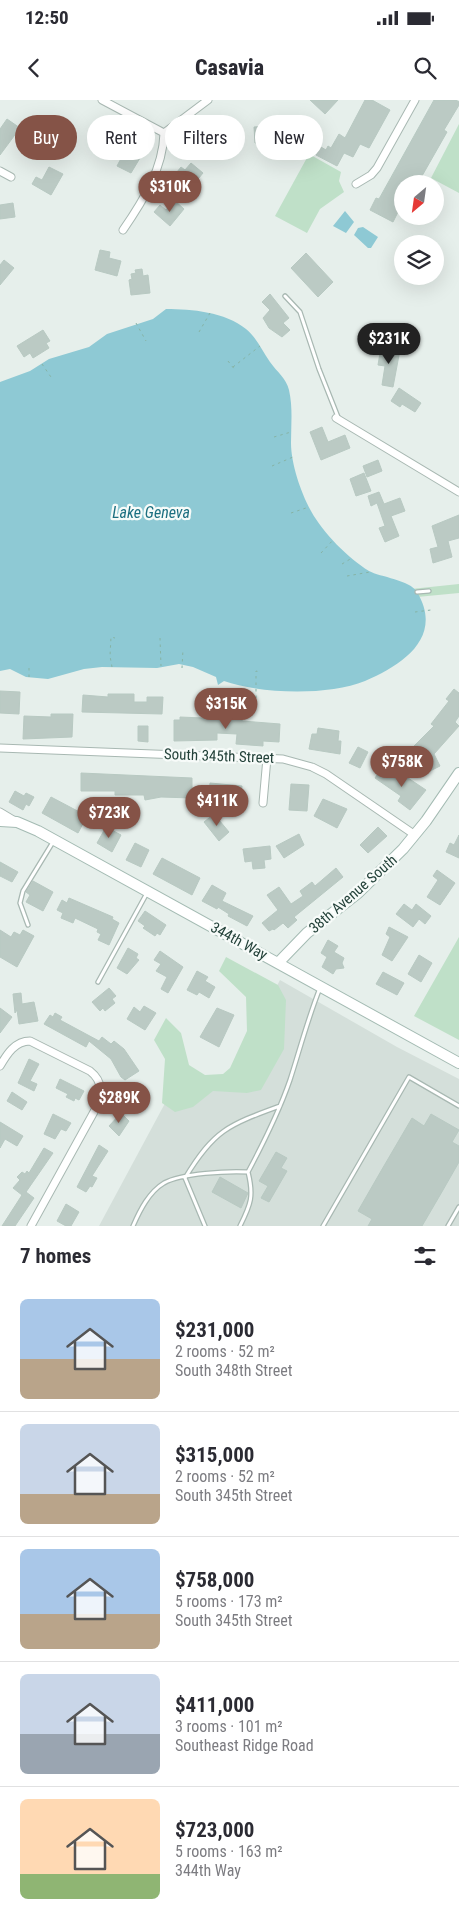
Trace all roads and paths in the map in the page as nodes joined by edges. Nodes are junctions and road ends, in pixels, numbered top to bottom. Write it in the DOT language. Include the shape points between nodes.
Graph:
graph roads {
  1 [pos="102,100"];
  2 [pos="208,100"];
  3 [pos="415,100"];
  4 [pos="164,133"];
  5 [pos="0,171"];
  6 [pos="12,177"];
  7 [pos="356,184"];
  8 [pos="123,230"];
  9 [pos="285,296"];
  10 [pos="210,313"];
  11 [pos="136,323"];
  12 [pos="199,332"];
  13 [pos="146,341"];
  14 [pos="260,346"];
  15 [pos="228,361"];
  16 [pos="42,364"];
  17 [pos="233,367"];
  18 [pos="235,370"];
  19 [pos="53,380"];
  20 [pos="338,419"];
  21 [pos="291,432"];
  22 [pos="274,437"];
  23 [pos="293,457"];
  24 [pos="272,466"];
  25 [pos="459,492"];
  26 [pos="309,507"];
  27 [pos="291,513"];
  28 [pos="334,539"];
  29 [pos="321,553"];
  30 [pos="352,558"];
  31 [pos="342,564"];
  32 [pos="370,572"];
  33 [pos="347,576"];
  34 [pos="429,591"];
  35 [pos="417,592"];
  36 [pos="431,610"];
  37 [pos="415,612"];
  38 [pos="115,638"];
  39 [pos="160,638"];
  40 [pos="183,649"];
  41 [pos="29,665"];
  42 [pos="161,666"];
  43 [pos="112,667"];
  44 [pos="182,668"];
  45 [pos="260,672"];
  46 [pos="29,677"];
  47 [pos="256,698"];
  48 [pos="0,748"];
  49 [pos="266,758"];
  50 [pos="459,773"];
  51 [pos="263,803"];
  52 [pos="0,812"];
  53 [pos="0,821"];
  54 [pos="17,822"];
  55 [pos="415,836"];
  56 [pos="54,840"];
  57 [pos="149,890"];
  58 [pos="28,924"];
  59 [pos="278,963"];
  60 [pos="98,982"];
  61 [pos="320,987"];
  62 [pos="459,1064"];
  63 [pos="0,1066"];
  64 [pos="280,1106"];
  65 [pos="459,1106"];
  66 [pos="248,1172"];
  67 [pos="185,1178"];
  68 [pos="459,1207"];
  69 [pos="31,1226"];
  70 [pos="133,1226"];
  71 [pos="205,1226"];
  72 [pos="240,1226"];
  73 [pos="323,1226"];
  74 [pos="448,1226"];
  1 -- 4 [label="street"];
  2 -- 4 [label="street"];
  3 -- 7 [label="street" via="377,168 371,176"];
  4 -- 8 [label="street" via="159,165"];
  5 -- 6 [label="street"];
  9 -- 20 [label="lane" via="300,312"];
  10 -- 12 [label="path"];
  11 -- 13 [label="path"];
  14 -- 17 [label="path"];
  15 -- 17 [label="path"];
  16 -- 19 [label="path"];
  17 -- 18 [label="path"];
  20 -- 25 [label="street"];
  21 -- 22 [label="path"];
  23 -- 24 [label="path"];
  26 -- 27 [label="path"];
  28 -- 29 [label="path"];
  30 -- 31 [label="path"];
  32 -- 33 [label="path"];
  34 -- 35 [label="lane"];
  36 -- 37 [label="path"];
  38 -- 43 [label="path" via="111,637"];
  39 -- 42 [label="path"];
  40 -- 44 [label="path"];
  41 -- 46 [label="path"];
  45 -- 47 [label="path" via="256,672"];
  48 -- 49 [label="street, South 345th Street"];
  49 -- 51 [label="street"];
  49 -- 55 [label="street, South 345th Street" via="298,763 326,774"];
  50 -- 55 [label="street, 38th Avenue South"];
  52 -- 54 [label="street"];
  53 -- 54 [label="street"];
  54 -- 56 [label="street, 344th Way"];
  55 -- 59 [label="street, 38th Avenue South"];
  56 -- 57 [label="street, 344th Way"];
  56 -- 58 [label="lane" via="23,891 20,903"];
  57 -- 59 [label="street, 344th Way"];
  57 -- 60 [label="lane"];
  59 -- 61 [label="street, 344th Way"];
  61 -- 62 [label="street, 344th Way"];
  61 -- 64 [label="lane"];
  63 -- 69 [label="street" via="18,1044 36,1042 90,1072 98,1080 101,1093"];
  64 -- 66 [label="lane"];
  64 -- 67 [label="lane" via="240,1120 219,1133 199,1154"];
  65 -- 73 [label="lane" via="409,1077"];
  66 -- 67 [label="lane"];
  66 -- 72 [label="lane" via="253,1190"];
  67 -- 70 [label="lane" via="165,1183 152,1194"];
  67 -- 71 [label="lane"];
  68 -- 74 [label="lane"];
}
